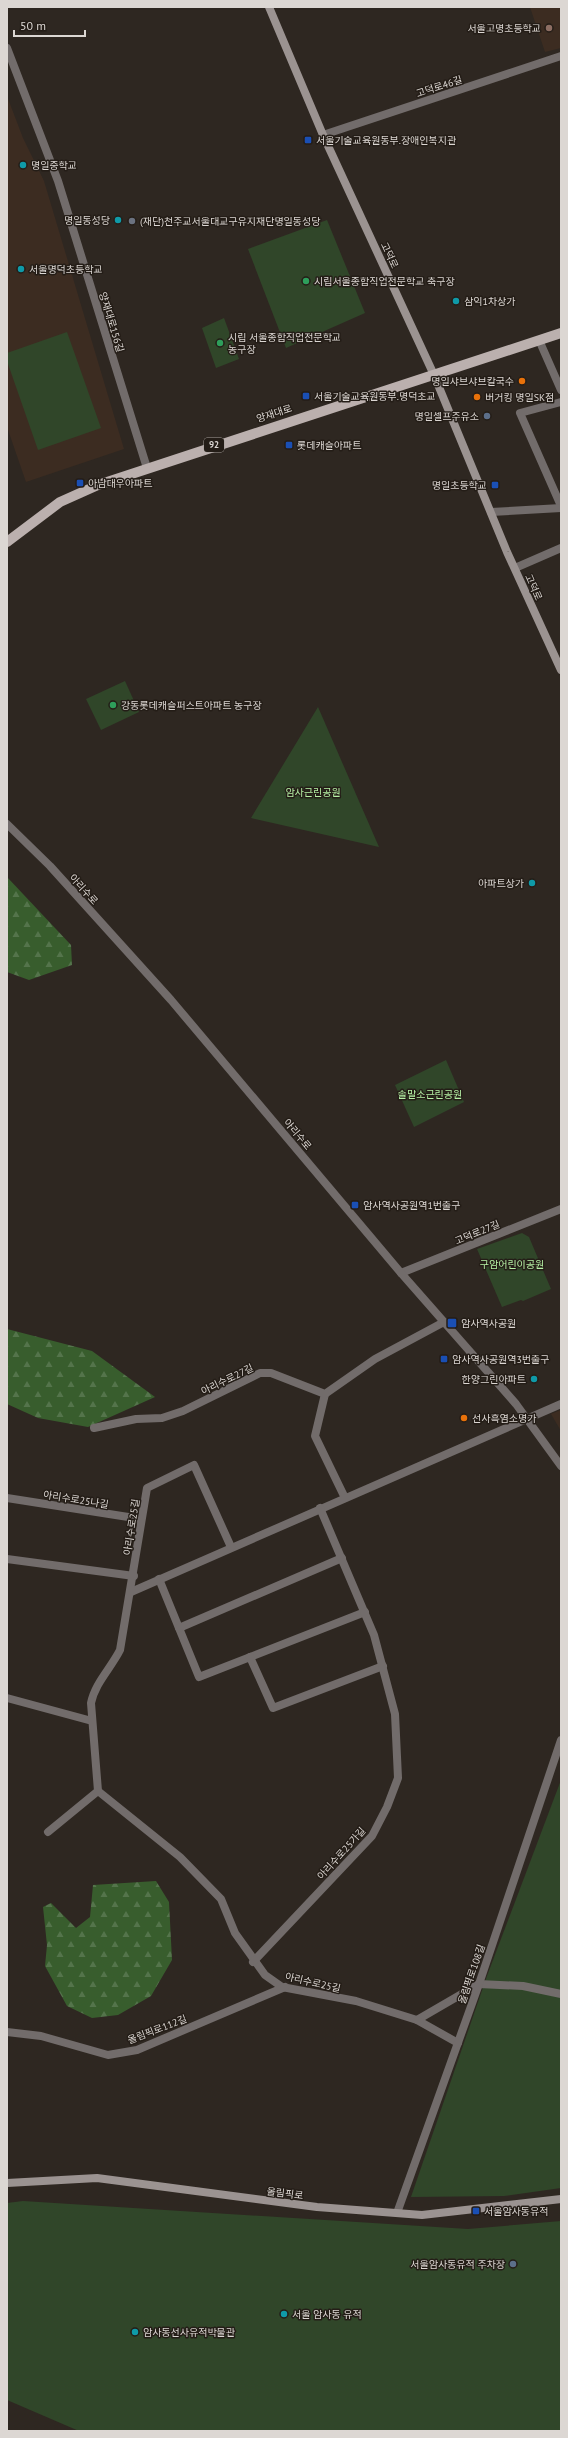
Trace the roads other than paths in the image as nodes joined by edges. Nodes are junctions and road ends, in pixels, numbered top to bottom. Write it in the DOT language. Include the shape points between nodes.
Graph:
graph roads {
  1 [pos="269,7"];
  2 [pos="7,48"];
  3 [pos="561,56"];
  4 [pos="323,135"];
  5 [pos="561,333"];
  6 [pos="539,340"];
  7 [pos="434,374"];
  8 [pos="561,390"];
  9 [pos="561,402"];
  10 [pos="146,468"];
  11 [pos="561,507"];
  12 [pos="491,512"];
  13 [pos="7,542"];
  14 [pos="561,548"];
  15 [pos="515,568"];
  16 [pos="561,670"];
  17 [pos="7,824"];
  18 [pos="561,1210"];
  19 [pos="401,1273"];
  20 [pos="444,1322"];
  21 [pos="325,1394"];
  22 [pos="561,1404"];
  23 [pos="527,1419"];
  24 [pos="94,1428"];
  25 [pos="561,1466"];
  26 [pos="7,1498"];
  27 [pos="345,1498"];
  28 [pos="320,1508"];
  29 [pos="141,1519"];
  30 [pos="231,1547"];
  31 [pos="342,1558"];
  32 [pos="7,1559"];
  33 [pos="134,1576"];
  34 [pos="159,1579"];
  35 [pos="131,1592"];
  36 [pos="365,1612"];
  37 [pos="179,1628"];
  38 [pos="250,1657"];
  39 [pos="383,1666"];
  40 [pos="7,1698"];
  41 [pos="92,1721"];
  42 [pos="561,1740"];
  43 [pos="98,1791"];
  44 [pos="48,1832"];
  45 [pos="253,1962"];
  46 [pos="479,1984"];
  47 [pos="285,1987"];
  48 [pos="561,1994"];
  49 [pos="417,2020"];
  50 [pos="7,2032"];
  51 [pos="458,2043"];
  52 [pos="7,2183"];
  53 [pos="561,2199"];
  54 [pos="397,2213"];
  1 -- 4 [label="main road, 고덕로"];
  2 -- 10 [label="street, 양재대로156길" via="58,181"];
  3 -- 4 [label="street, 고덕로46길"];
  4 -- 7 [label="main road, 고덕로"];
  5 -- 6 [label="main road, 양재대로 / 92"];
  6 -- 7 [label="main road, 양재대로 / 92"];
  6 -- 8 [label="street"];
  7 -- 10 [label="main road, 양재대로 / 92"];
  7 -- 12 [label="main road, 고덕로"];
  9 -- 11 [label="street" via="520,413"];
  10 -- 13 [label="main road, 양재대로 / 92" via="60,502"];
  11 -- 12 [label="street"];
  12 -- 15 [label="main road, 고덕로"];
  14 -- 15 [label="street"];
  15 -- 16 [label="main road, 고덕로"];
  17 -- 19 [label="street, 아리수로" via="50,866 171,1000"];
  18 -- 19 [label="street, 고덕로27길"];
  19 -- 20 [label="street, 아리수로"];
  20 -- 21 [label="street" via="375,1359"];
  20 -- 23 [label="street, 아리수로"];
  21 -- 24 [label="street, 아리수로27길" via="270,1373 260,1373 184,1411 162,1418 136,1419"];
  21 -- 27 [label="street" via="314,1436"];
  22 -- 23 [label="street"];
  23 -- 25 [label="street, 아리수로"];
  23 -- 27 [label="street"];
  26 -- 29 [label="street, 아리수로25나길"];
  27 -- 28 [label="street"];
  28 -- 30 [label="street"];
  28 -- 31 [label="street, 아리수로25가길"];
  29 -- 30 [label="street, 아리수로25길" via="147,1488 194,1464"];
  29 -- 33 [label="street, 아리수로25길"];
  30 -- 34 [label="street"];
  31 -- 36 [label="street, 아리수로25가길"];
  31 -- 37 [label="street"];
  32 -- 33 [label="street"];
  33 -- 35 [label="street, 아리수로25길"];
  34 -- 35 [label="street"];
  34 -- 37 [label="street"];
  35 -- 41 [label="street, 아리수로25길" via="120,1650 93,1691 90,1703"];
  36 -- 38 [label="street"];
  36 -- 39 [label="street, 아리수로25가길"];
  37 -- 38 [label="street" via="199,1677"];
  38 -- 39 [label="street" via="273,1708"];
  39 -- 45 [label="street, 아리수로25가길" via="395,1714 398,1747 398,1778 387,1807 372,1836"];
  40 -- 41 [label="street"];
  41 -- 43 [label="street, 아리수로25길"];
  42 -- 46 [label="street, 올림픽로108길"];
  43 -- 44 [label="street"];
  43 -- 45 [label="street, 아리수로25길" via="180,1857 222,1900 235,1933"];
  45 -- 47 [label="street, 아리수로25길" via="265,1975"];
  46 -- 48 [label="street" via="523,1986"];
  46 -- 49 [label="street"];
  46 -- 51 [label="street, 올림픽로108길"];
  47 -- 49 [label="street, 아리수로25길" via="356,2001"];
  47 -- 50 [label="street, 올림픽로112길" via="137,2050 108,2055 41,2036"];
  49 -- 51 [label="street, 아리수로25길"];
  51 -- 54 [label="street, 올림픽로108길"];
  52 -- 54 [label="main road, 올림픽로" via="98,2178 293,2204"];
  53 -- 54 [label="main road, 올림픽로" via="422,2215"];
}
